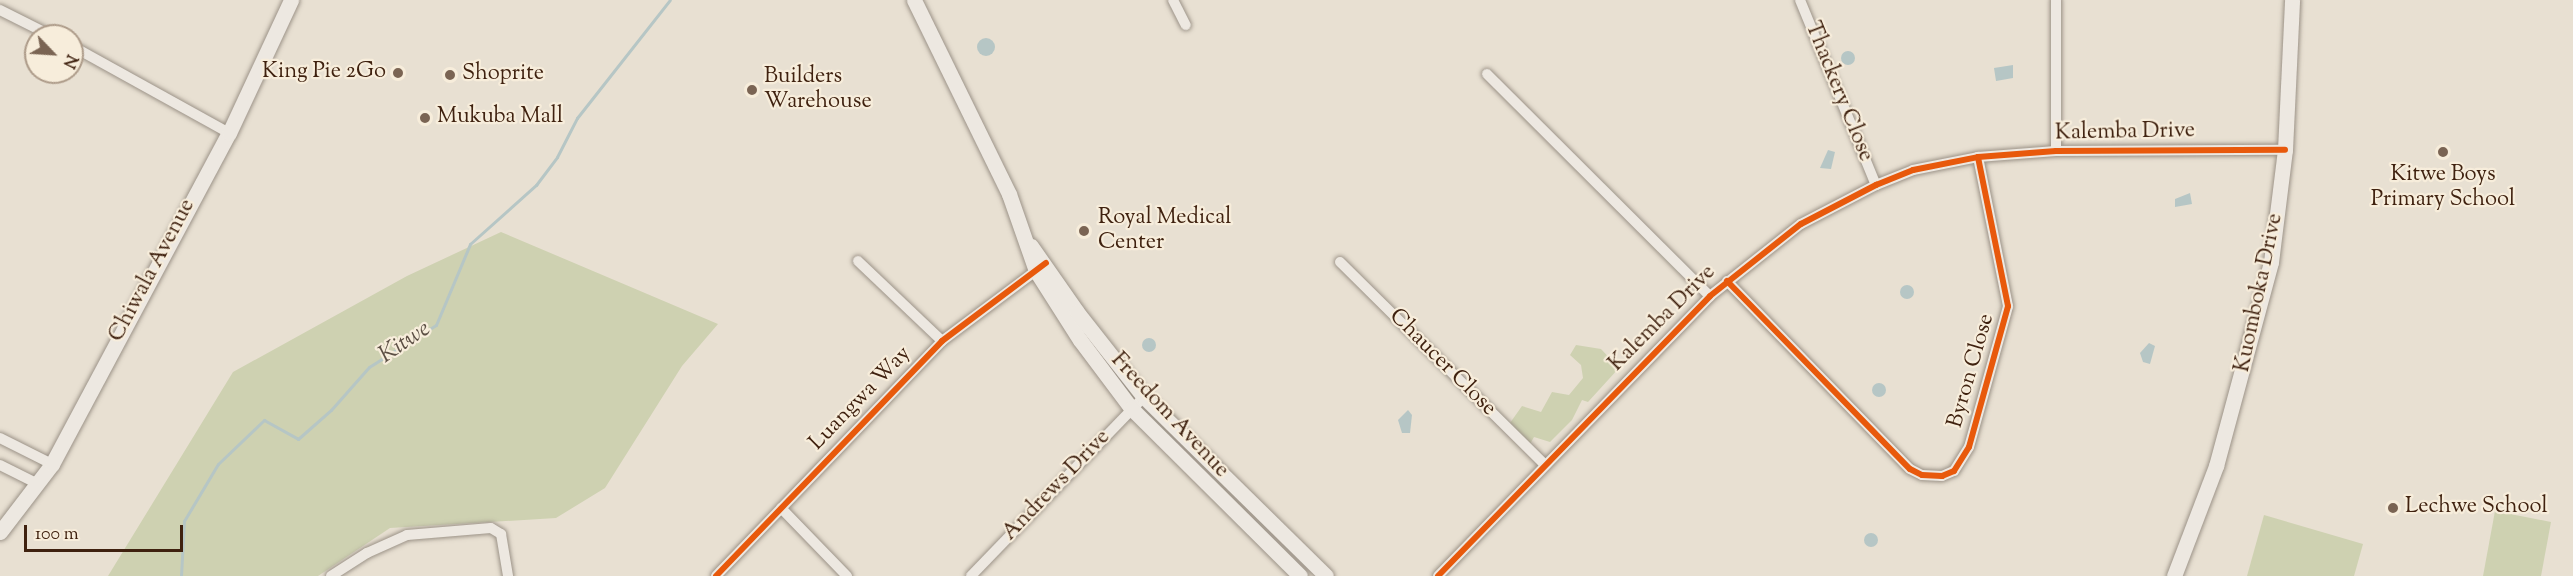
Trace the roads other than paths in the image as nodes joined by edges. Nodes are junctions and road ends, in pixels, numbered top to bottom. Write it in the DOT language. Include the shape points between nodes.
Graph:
graph roads {
  1 [pos="5,0"];
  2 [pos="291,0"];
  3 [pos="914,0"];
  4 [pos="1173,0"];
  5 [pos="1800,0"];
  6 [pos="2056,0"];
  7 [pos="2292,0"];
  8 [pos="0,9"];
  9 [pos="29,24"];
  10 [pos="1186,26"];
  11 [pos="84,53"];
  12 [pos="1487,74"];
  13 [pos="229,133"];
  14 [pos="2285,150"];
  15 [pos="2056,151"];
  16 [pos="1978,157"];
  17 [pos="1876,185"];
  18 [pos="858,261"];
  19 [pos="1340,262"];
  20 [pos="1041,267"];
  21 [pos="1727,281"];
  22 [pos="1710,296"];
  23 [pos="942,341"];
  24 [pos="1144,397"];
  25 [pos="1131,408"];
  26 [pos="0,438"];
  27 [pos="52,464"];
  28 [pos="1544,464"];
  29 [pos="0,465"];
  30 [pos="38,484"];
  31 [pos="781,508"];
  32 [pos="0,532"];
  33 [pos="331,576"];
  34 [pos="508,576"];
  35 [pos="716,576"];
  36 [pos="847,576"];
  37 [pos="971,576"];
  38 [pos="1299,576"];
  39 [pos="1326,576"];
  40 [pos="1438,576"];
  41 [pos="2174,576"];
  1 -- 8 [label="street"];
  2 -- 13 [label="main road, Chiwala Avenue"];
  3 -- 20 [label="main road, Freedom Avenue" via="962,93"];
  4 -- 10 [label="street"];
  5 -- 17 [label="street, Thackery Close"];
  6 -- 15 [label="street"];
  7 -- 14 [label="main road, Kuomboka Drive"];
  8 -- 9 [label="street"];
  11 -- 13 [label="street"];
  12 -- 22 [label="street"];
  13 -- 27 [label="main road, Chiwala Avenue"];
  14 -- 15 [label="street, Kalemba Drive"];
  14 -- 41 [label="main road, Kuomboka Drive" via="2271,262 2240,382 2216,466"];
  15 -- 16 [label="street, Kalemba Drive"];
  16 -- 17 [label="street, Kalemba Drive" via="1913,170"];
  16 -- 21 [label="street, Byron Close" via="2008,306 1969,447 1963,462 1942,476 1922,475 1910,469"];
  17 -- 21 [label="street, Kalemba Drive" via="1801,224"];
  18 -- 23 [label="street"];
  19 -- 28 [label="street, Chaucer Close"];
  20 -- 23 [label="street, Luangwa Way"];
  20 -- 24 [label="main road, Freedom Avenue"];
  20 -- 25 [label="main road, Freedom Avenue" via="1080,340"];
  21 -- 22 [label="street, Kalemba Drive"];
  22 -- 28 [label="street, Kalemba Drive"];
  23 -- 31 [label="street, Luangwa Way"];
  24 -- 25 [label="street, Andrews Drive"];
  24 -- 39 [label="main road, Freedom Avenue"];
  25 -- 37 [label="street, Andrews Drive"];
  25 -- 38 [label="main road, Freedom Avenue"];
  26 -- 27 [label="street"];
  27 -- 30 [label="main road, Chiwala Avenue"];
  28 -- 40 [label="street, Kalemba Drive"];
  29 -- 30 [label="street"];
  30 -- 32 [label="main road, Chiwala Avenue"];
  31 -- 35 [label="street, Luangwa Way"];
  31 -- 36 [label="street"];
  33 -- 34 [label="street" via="367,553 407,536 491,528 501,534"];
}
